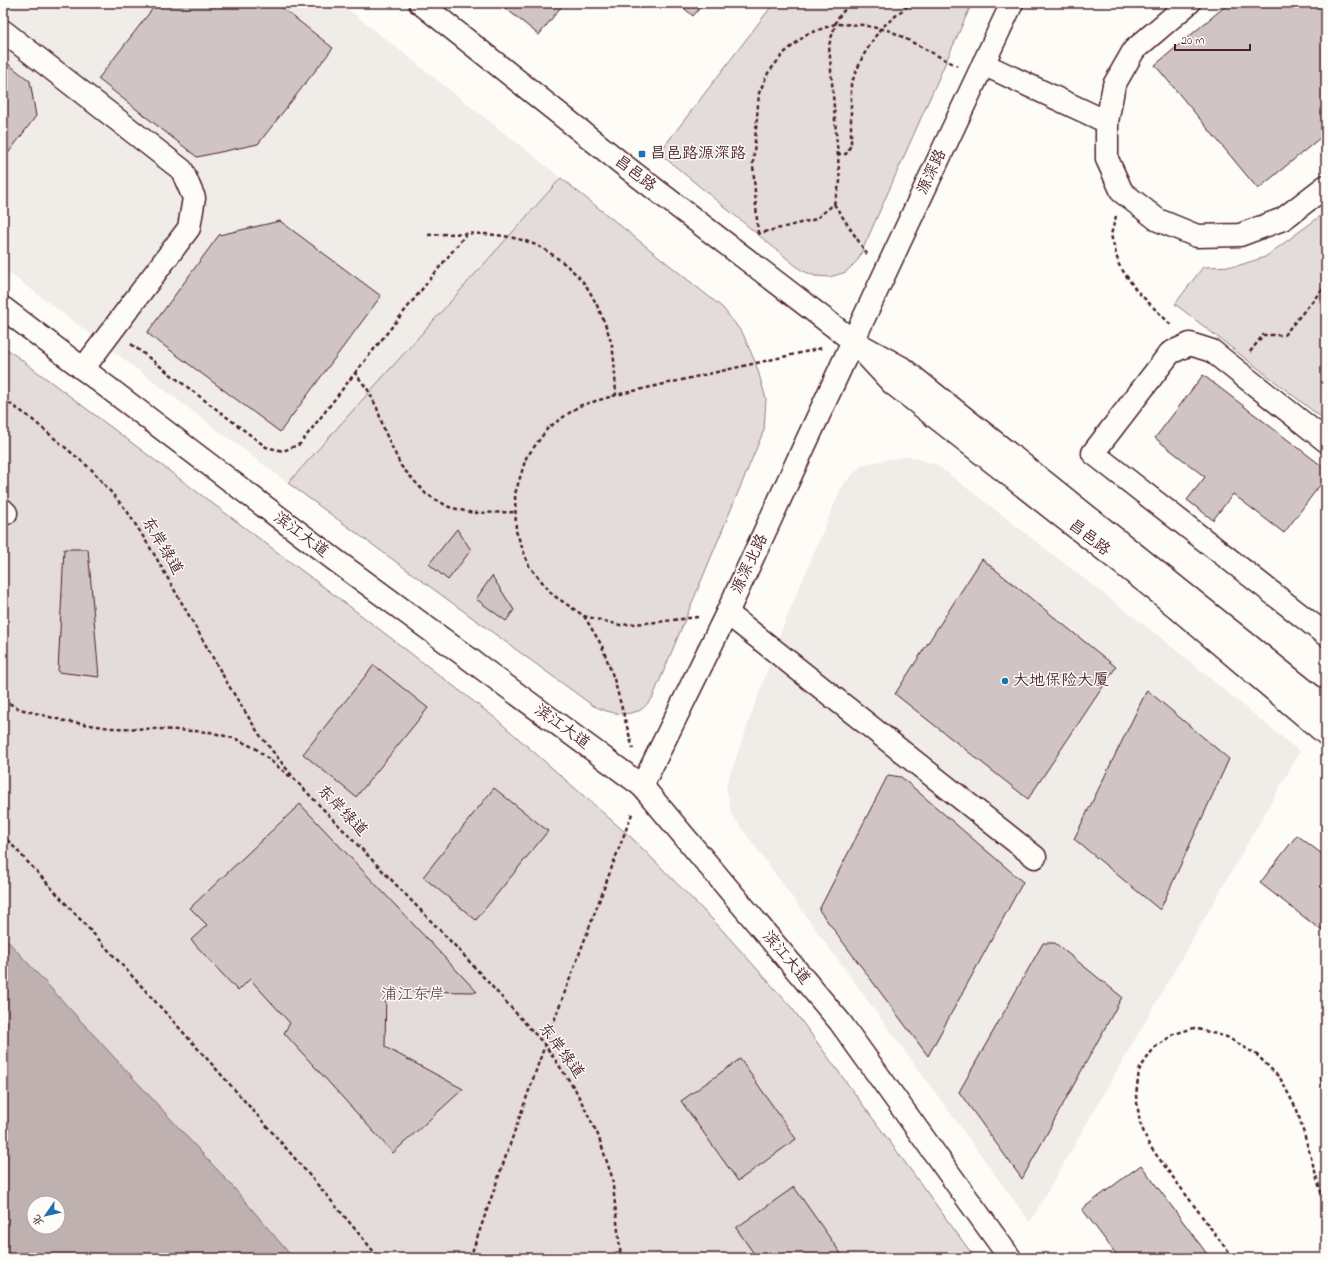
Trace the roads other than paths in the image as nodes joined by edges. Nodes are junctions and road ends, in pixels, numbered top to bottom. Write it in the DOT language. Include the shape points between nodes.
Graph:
graph roads {
  1 [pos="420,3"];
  2 [pos="1012,3"];
  3 [pos="1188,3"];
  4 [pos="3,31"];
  5 [pos="980,70"];
  6 [pos="1107,122"];
  7 [pos="1326,186"];
  8 [pos="3,308"];
  9 [pos="853,341"];
  10 [pos="83,369"];
  11 [pos="1326,441"];
  12 [pos="727,613"];
  13 [pos="1326,635"];
  14 [pos="1326,707"];
  15 [pos="1326,734"];
  16 [pos="642,786"];
  17 [pos="1035,858"];
  18 [pos="1010,1258"];
  1 -- 9 [label="main road, 昌邑路" via="630,170"];
  2 -- 5 [label="main road, 源深路"];
  3 -- 6 [label="main road" via="1134,50 1114,85"];
  4 -- 10 [label="main road" via="182,170 194,198 189,228"];
  5 -- 6 [label="main road"];
  5 -- 9 [label="main road, 源深路"];
  6 -- 7 [label="main road" via="1107,159 1122,192 1158,220 1197,236 1240,235 1283,219"];
  8 -- 10 [label="main road, 滨江大道"];
  9 -- 12 [label="main road, 源深北路"];
  9 -- 14 [label="main road, 昌邑路" via="902,368"];
  9 -- 15 [label="main road, 昌邑路" via="892,383 1162,596"];
  10 -- 16 [label="main road, 滨江大道" via="335,560"];
  11 -- 13 [label="main road" via="1212,351 1190,344 1170,353 1093,453"];
  12 -- 16 [label="main road, 源深北路"];
  12 -- 17 [label="main road"];
  16 -- 18 [label="main road, 滨江大道" via="840,1022"];
}
